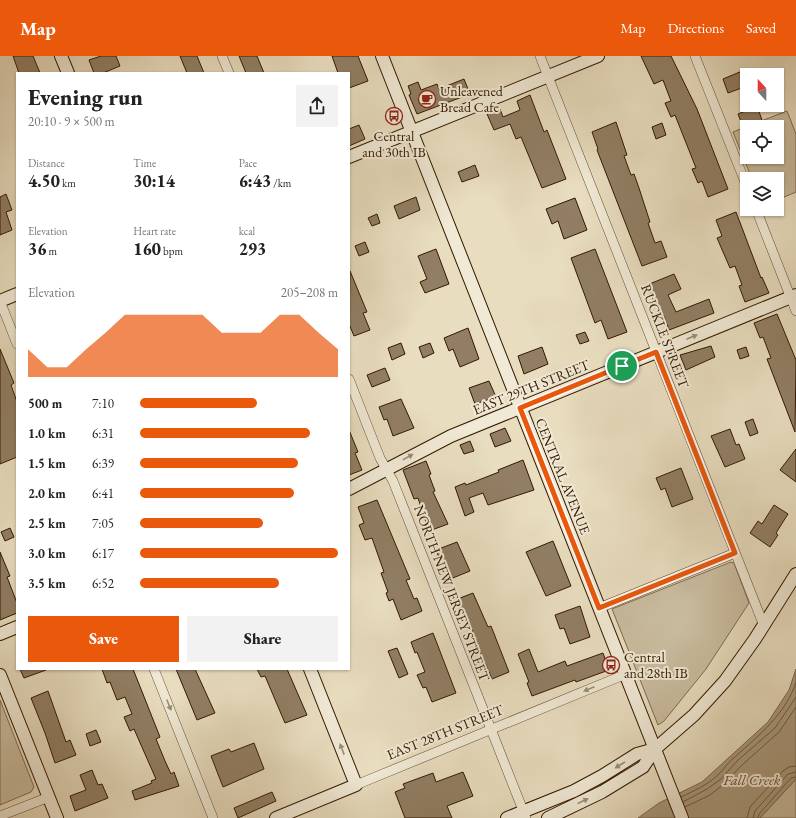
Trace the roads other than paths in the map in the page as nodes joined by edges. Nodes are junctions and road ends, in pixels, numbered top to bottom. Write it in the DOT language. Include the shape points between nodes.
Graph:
graph roads {
  1 [pos="61,56"];
  2 [pos="222,56"];
  3 [pos="382,56"];
  4 [pos="540,56"];
  5 [pos="598,56"];
  6 [pos="695,56"];
  7 [pos="68,72"];
  8 [pos="228,72"];
  9 [pos="548,76"];
  10 [pos="412,131"];
  11 [pos="350,157"];
  12 [pos="741,172"];
  13 [pos="759,216"];
  14 [pos="16,294"];
  15 [pos="793,296"];
  16 [pos="0,301"];
  17 [pos="796,311"];
  18 [pos="16,341"];
  19 [pos="656,352"];
  20 [pos="350,382"];
  21 [pos="520,408"];
  22 [pos="386,470"];
  23 [pos="350,488"];
  24 [pos="735,553"];
  25 [pos="796,574"];
  26 [pos="599,608"];
  27 [pos="764,626"];
  28 [pos="16,627"];
  29 [pos="0,634"];
  30 [pos="154,670"];
  31 [pos="310,670"];
  32 [pos="626,674"];
  33 [pos="0,675"];
  34 [pos="490,730"];
  35 [pos="655,749"];
  36 [pos="356,785"];
  37 [pos="49,797"];
  38 [pos="524,815"];
  39 [pos="0,816"];
  40 [pos="57,818"];
  41 [pos="213,818"];
  42 [pos="276,818"];
  43 [pos="506,818"];
  44 [pos="548,818"];
  45 [pos="682,818"];
  1 -- 7 [label="main road"];
  2 -- 8 [label="street"];
  3 -- 10 [label="main road, CENTRAL AVENUE"];
  4 -- 9 [label="street, RUCKLE STREET"];
  5 -- 9 [label="main road"];
  6 -- 12 [label="street"];
  9 -- 10 [label="main road"];
  9 -- 19 [label="street, RUCKLE STREET"];
  10 -- 11 [label="main road"];
  10 -- 21 [label="main road, CENTRAL AVENUE"];
  13 -- 15 [label="street"];
  14 -- 16 [label="main road"];
  15 -- 17 [label="street"];
  19 -- 15 [label="main road, EAST 29TH STREET, one-way"];
  16 -- 18 [label="street"];
  19 -- 21 [label="main road, EAST 29TH STREET"];
  19 -- 24 [label="street, RUCKLE STREET"];
  20 -- 22 [label="street, NORTH NEW JERSEY STREET"];
  22 -- 21 [label="main road, EAST 29TH STREET, one-way" via="436,443"];
  21 -- 26 [label="main road, CENTRAL AVENUE"];
  22 -- 23 [label="main road, EAST 29TH STREET"];
  22 -- 34 [label="street, NORTH NEW JERSEY STREET" via="393,481"];
  24 -- 26 [label="street"];
  24 -- 27 [label="street, RUCKLE STREET"];
  25 -- 27 [label="main road"];
  26 -- 32 [label="main road, CENTRAL AVENUE"];
  27 -- 35 [label="main road" via="719,688 694,715"];
  28 -- 29 [label="main road"];
  30 -- 41 [label="street, one-way"];
  36 -- 31 [label="main road, one-way"];
  32 -- 34 [label="street, EAST 28TH STREET, one-way"];
  32 -- 35 [label="main road, CENTRAL AVENUE"];
  33 -- 37 [label="main road"];
  34 -- 36 [label="street, EAST 28TH STREET"];
  34 -- 38 [label="street, NORTH NEW JERSEY STREET"];
  35 -- 38 [label="main road, one-way" via="637,754 589,784"];
  44 -- 35 [label="main road, one-way" via="602,792 642,768"];
  35 -- 45 [label="main road, CENTRAL AVENUE"];
  36 -- 42 [label="main road, EAST 28TH STREET"];
  37 -- 39 [label="street"];
  37 -- 40 [label="main road"];
  38 -- 43 [label="main road"];
}
